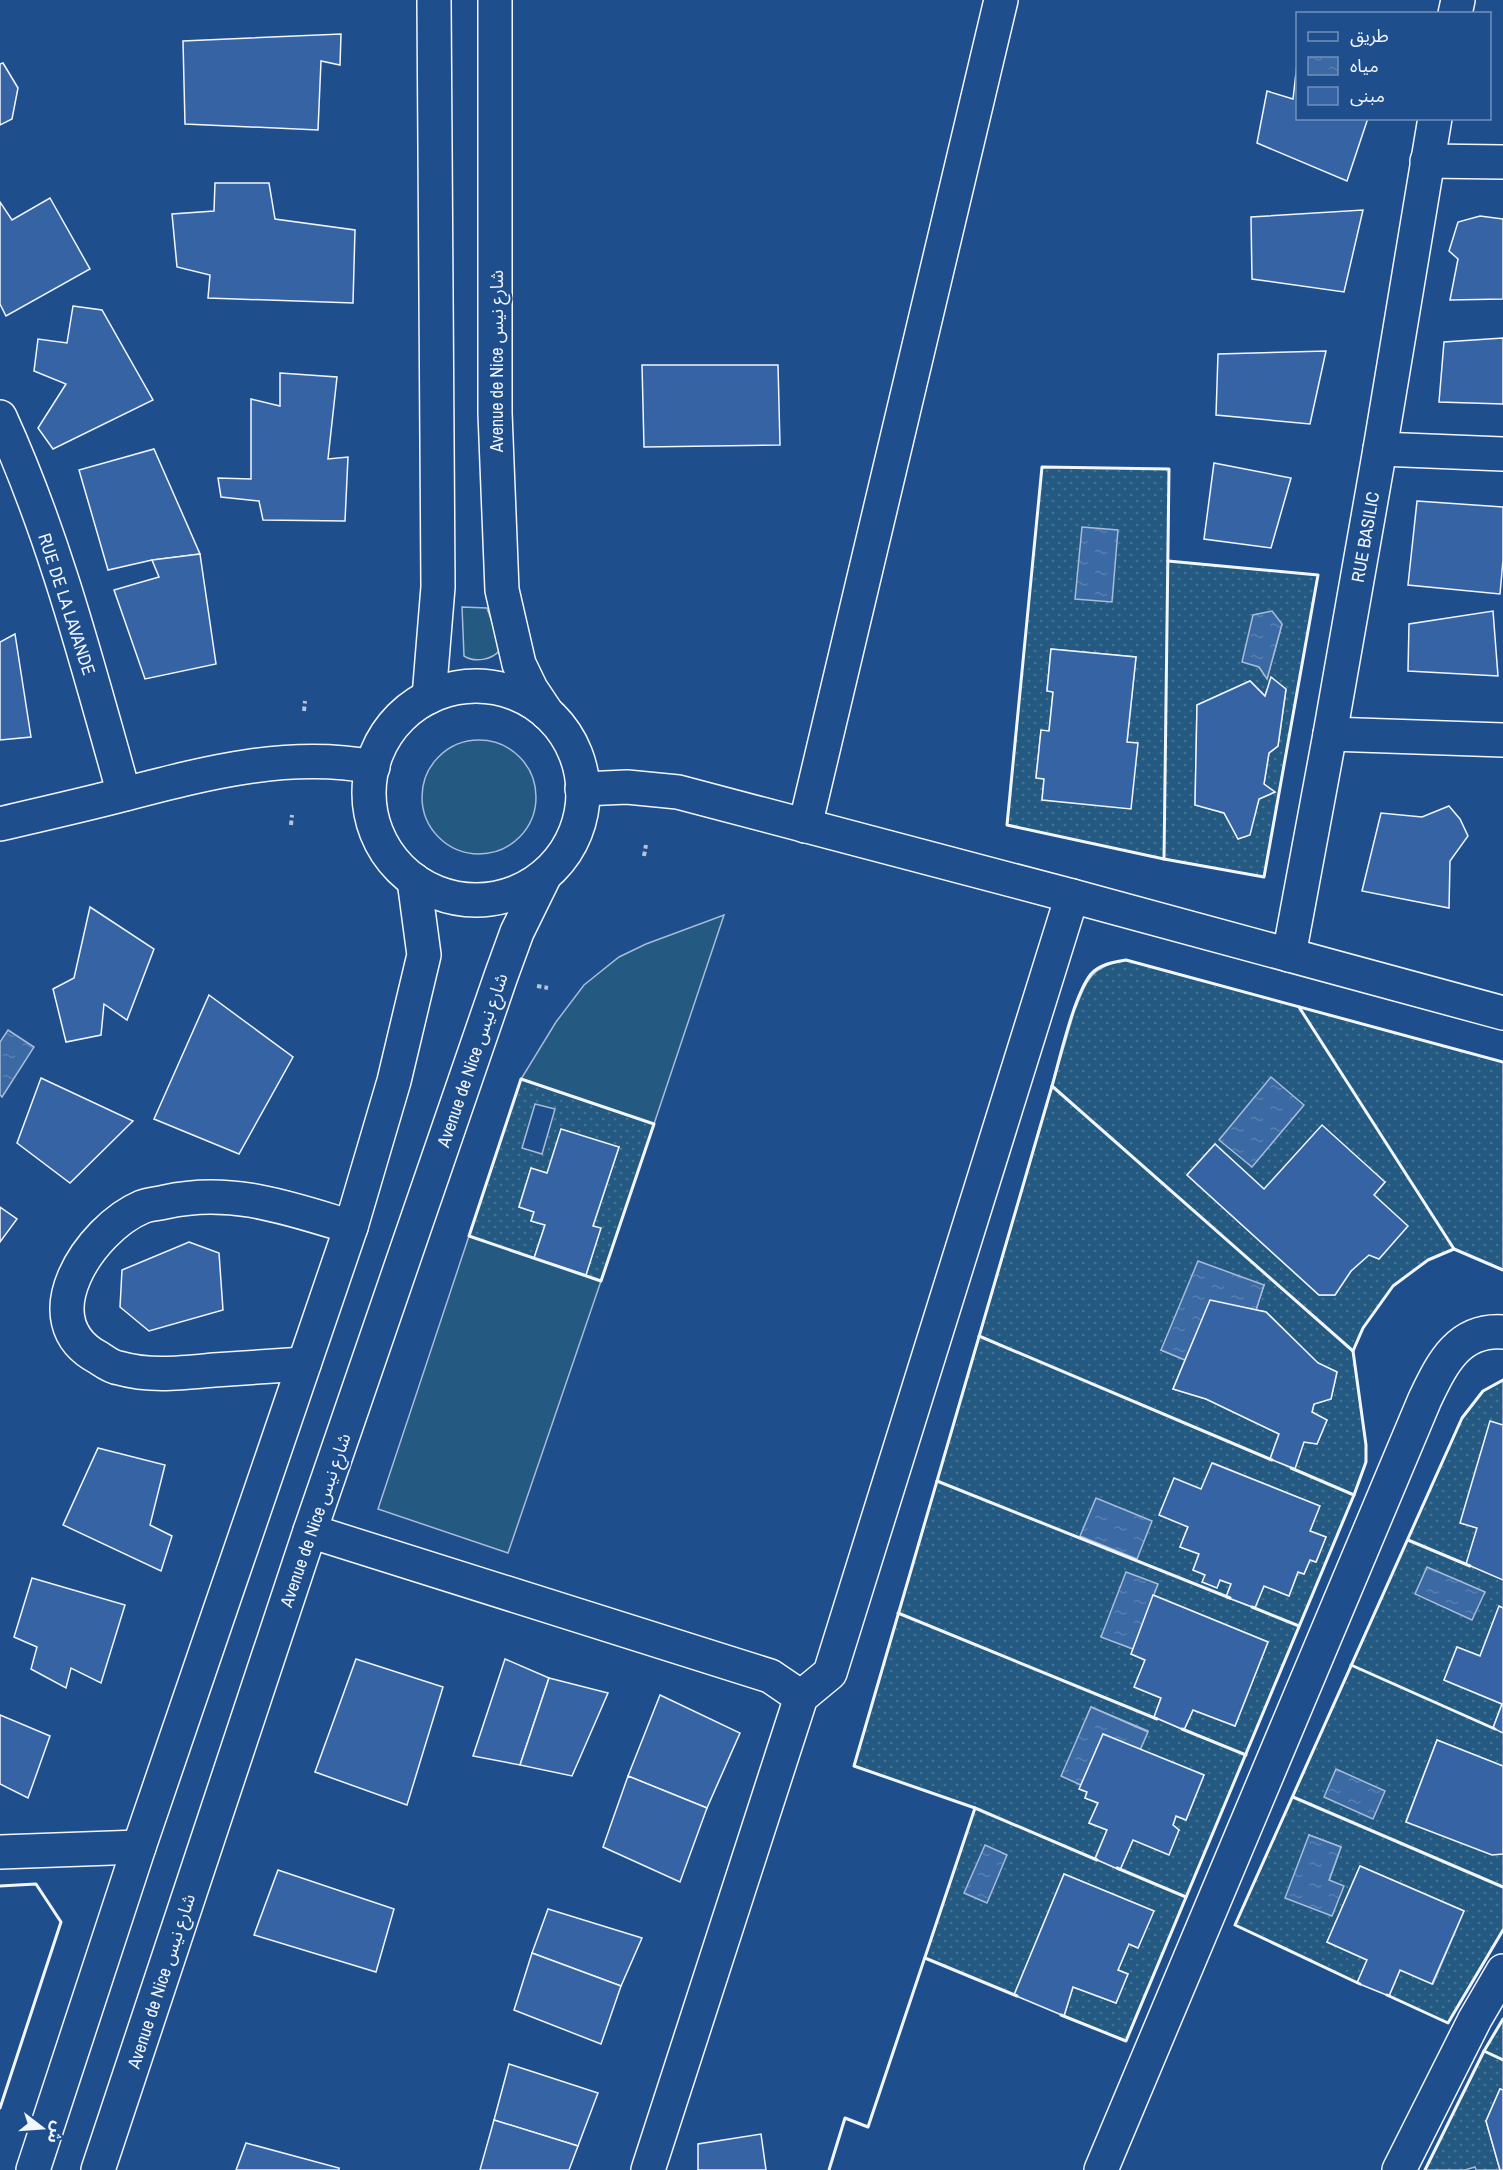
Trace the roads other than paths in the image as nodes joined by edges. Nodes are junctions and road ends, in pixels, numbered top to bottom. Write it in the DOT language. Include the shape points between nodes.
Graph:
graph roads {
  1 [pos="434,0"];
  2 [pos="495,0"];
  3 [pos="1001,0"];
  4 [pos="1434,120"];
  5 [pos="1427,160"];
  6 [pos="1503,162"];
  7 [pos="0,417"];
  8 [pos="1380,449"];
  9 [pos="1503,454"];
  10 [pos="429,697"];
  11 [pos="547,713"];
  12 [pos="1330,734"];
  13 [pos="1503,740"];
  14 [pos="373,767"];
  15 [pos="582,789"];
  16 [pos="124,794"];
  17 [pos="0,824"];
  18 [pos="805,826"];
  19 [pos="545,875"];
  20 [pos="414,880"];
  21 [pos="1072,896"];
  22 [pos="1289,955"];
  23 [pos="1503,1013"];
  24 [pos="351,1227"];
  25 [pos="1503,1332"];
  26 [pos="304,1364"];
  27 [pos="310,1531"];
  28 [pos="801,1697"];
  29 [pos="139,1847"];
  30 [pos="0,1852"];
  31 [pos="1503,1971"];
  32 [pos="33,2170"];
  33 [pos="98,2170"];
  34 [pos="648,2170"];
  35 [pos="1101,2170"];
  36 [pos="1399,2170"];
  1 -- 10 [label="street" via="438,587"];
  2 -- 11 [label="street, Avenue de Nice شارع نيس" via="495,413 502,590 519,664"];
  3 -- 18 [label="street"];
  4 -- 5 [label="street, RUE BASILIC"];
  5 -- 6 [label="street"];
  5 -- 8 [label="street, RUE BASILIC"];
  7 -- 16 [label="street, RUE DE LA LAVANDE" via="21,462 80,639"];
  8 -- 9 [label="street"];
  8 -- 12 [label="street, RUE BASILIC"];
  10 -- 11 [label="street" via="459,688 490,687 530,700"];
  10 -- 14 [label="street" via="399,718 377,753"];
  11 -- 15 [label="street" via="573,747"];
  12 -- 13 [label="street"];
  12 -- 22 [label="street, RUE BASILIC"];
  14 -- 16 [label="street" via="346,762 286,762 180,779"];
  14 -- 20 [label="street" via="369,793 376,833 398,867"];
  15 -- 18 [label="street" via="672,791"];
  15 -- 19 [label="street" via="577,828"];
  16 -- 17 [label="street"];
  18 -- 21 [label="street"];
  19 -- 20 [label="street" via="510,895 470,900 431,891"];
  19 -- 27 [label="street, Avenue de Nice شارع نيس" via="501,976"];
  20 -- 24 [label="street" via="424,955 394,1081"];
  21 -- 22 [label="street"];
  21 -- 28 [label="street" via="830,1672"];
  22 -- 23 [label="street"];
  24 -- 26 [label="street"];
  24 -- 26 [label="street" via="268,1202 222,1196 182,1198 143,1207 111,1226 93,1245 76,1272 66,1303 70,1329 85,1351 117,1368 156,1375"];
  25 -- 35 [label="street" via="1483,1332 1449,1354 1425,1399"];
  26 -- 29 [label="street"];
  27 -- 28 [label="street" via="770,1676"];
  27 -- 33 [label="street, Avenue de Nice شارع نيس"];
  28 -- 34 [label="street"];
  29 -- 30 [label="street"];
  29 -- 32 [label="street"];
  31 -- 36 [label="street"];
}
